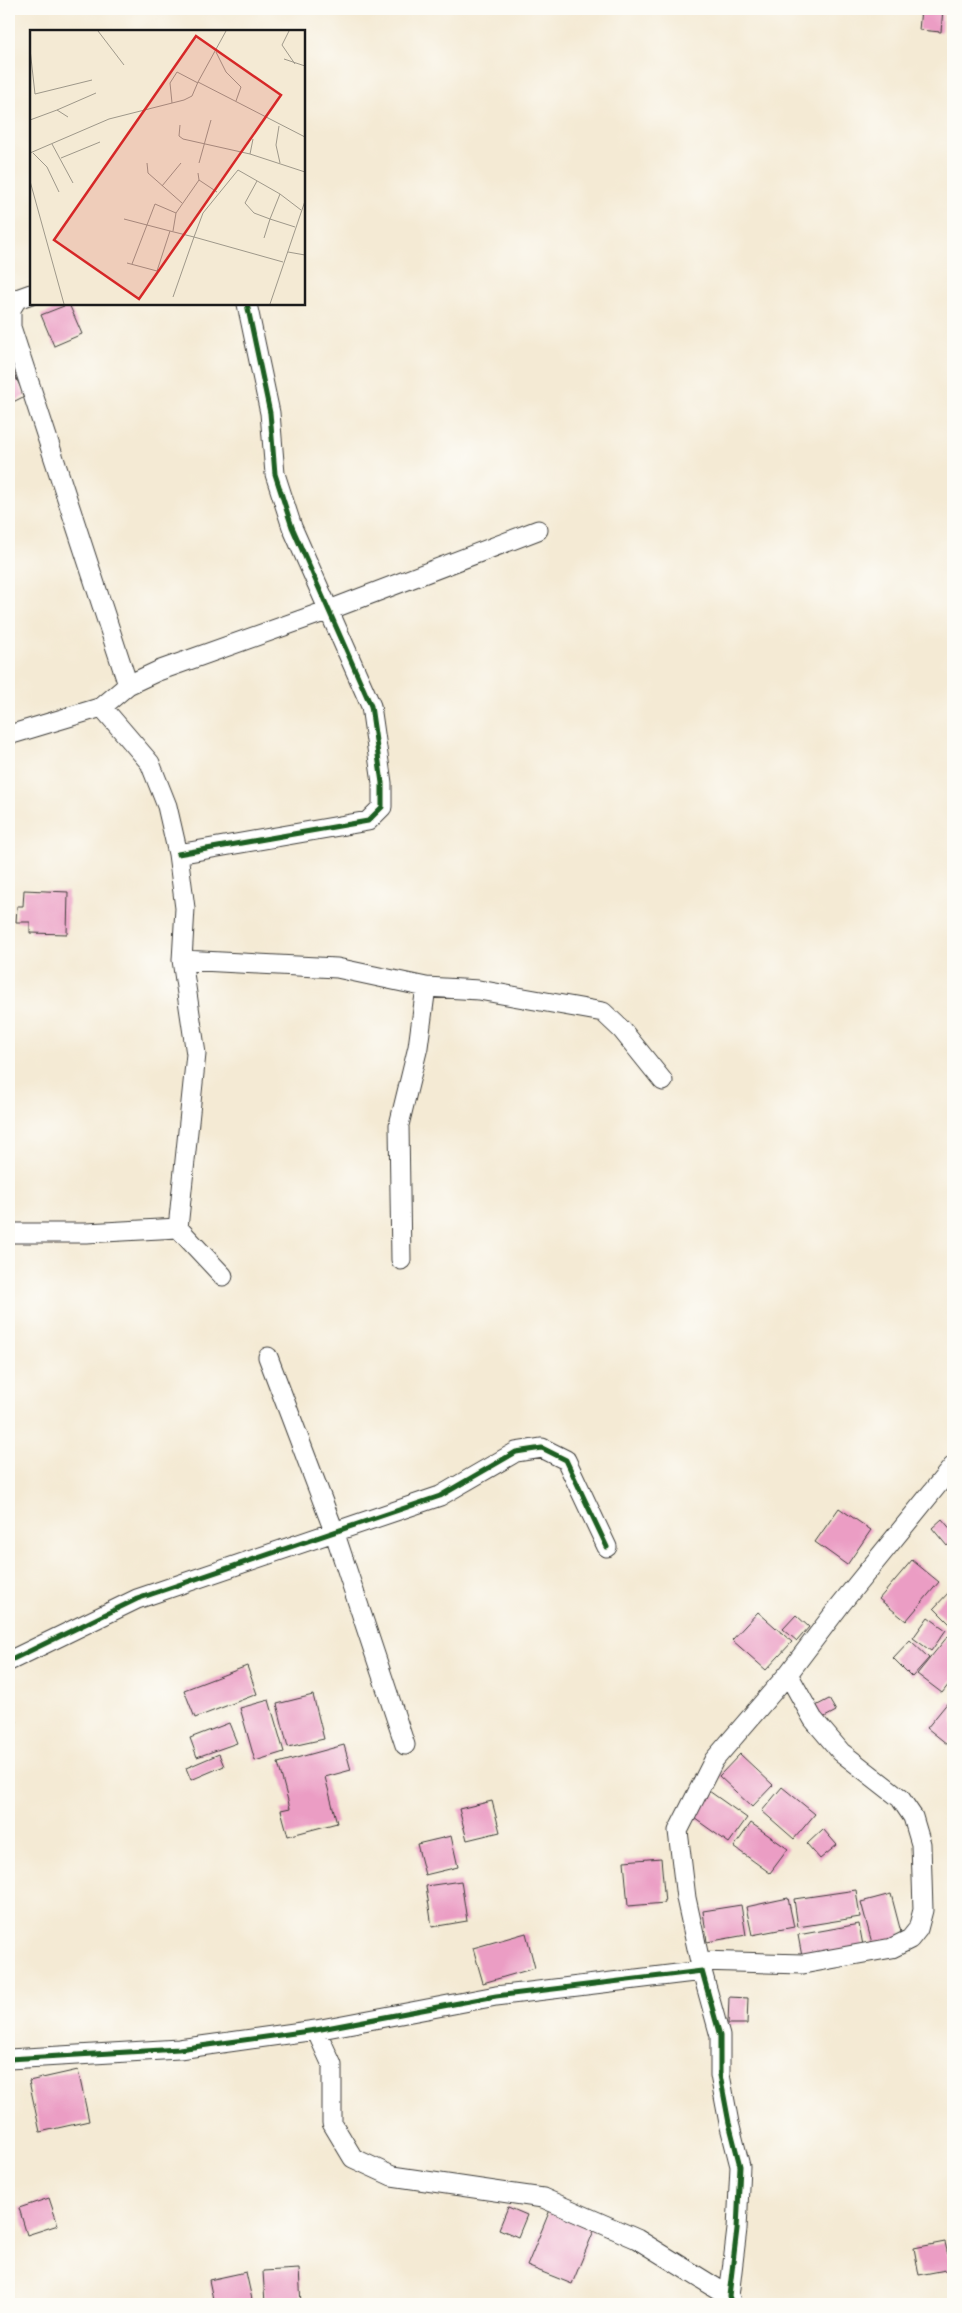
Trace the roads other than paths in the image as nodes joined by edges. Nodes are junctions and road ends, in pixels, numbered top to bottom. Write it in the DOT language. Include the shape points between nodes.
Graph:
graph roads {
  1 [pos="30,294"];
  2 [pos="247,305"];
  3 [pos="538,530"];
  4 [pos="329,610"];
  5 [pos="128,685"];
  6 [pos="102,706"];
  7 [pos="9,734"];
  8 [pos="178,854"];
  9 [pos="182,960"];
  10 [pos="426,987"];
  11 [pos="663,1081"];
  12 [pos="178,1228"];
  13 [pos="9,1233"];
  14 [pos="401,1260"];
  15 [pos="223,1276"];
  16 [pos="268,1357"];
  17 [pos="953,1466"];
  18 [pos="334,1531"];
  19 [pos="607,1548"];
  20 [pos="9,1661"];
  21 [pos="788,1674"];
  22 [pos="404,1745"];
  23 [pos="701,1966"];
  24 [pos="316,2030"];
  25 [pos="9,2059"];
  26 [pos="730,2300"];
  1 -- 5 [label="street" via="17,299 11,309 11,327"];
  2 -- 4 [label="street" via="270,413 275,474 292,527"];
  3 -- 4 [label="street"];
  4 -- 5 [label="street" via="158,671"];
  4 -- 8 [label="street" via="371,706 382,783 382,807 368,821"];
  5 -- 6 [label="street"];
  6 -- 7 [label="street"];
  6 -- 8 [label="street" via="150,763 167,806"];
  8 -- 9 [label="street" via="185,908"];
  9 -- 10 [label="street" via="337,968"];
  9 -- 12 [label="street" via="196,1054"];
  10 -- 11 [label="street" via="479,990 603,1012 622,1030"];
  10 -- 14 [label="street" via="418,1047 399,1125"];
  12 -- 13 [label="street"];
  12 -- 15 [label="street"];
  16 -- 18 [label="street"];
  17 -- 21 [label="street"];
  18 -- 19 [label="street" via="440,1496 516,1452 542,1448 566,1460"];
  18 -- 20 [label="street" via="137,1599"];
  18 -- 22 [label="street"];
  21 -- 23 [label="street" via="714,1760 678,1831 686,1898"];
  21 -- 23 [label="street" via="813,1719 841,1752 900,1798 913,1817 921,1844 923,1910 918,1929 910,1939 892,1948 803,1964"];
  23 -- 24 [label="street" via="496,1996"];
  23 -- 26 [label="street" via="720,2036 720,2075 740,2166"];
  24 -- 25 [label="street" via="180,2049"];
  24 -- 26 [label="street" via="332,2065 332,2123 353,2158 392,2176 543,2198 637,2239"];
}
